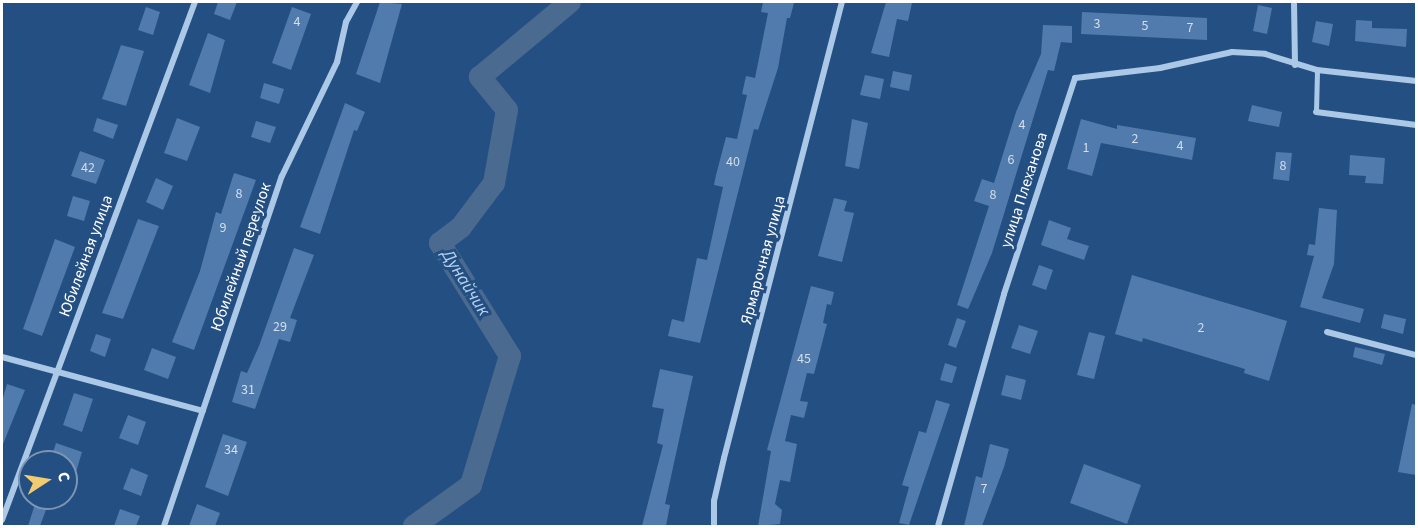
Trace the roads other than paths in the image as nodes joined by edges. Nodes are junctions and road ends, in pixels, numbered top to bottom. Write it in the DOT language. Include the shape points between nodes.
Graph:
graph roads {
  1 [pos="195,2"];
  2 [pos="357,2"];
  3 [pos="842,2"];
  4 [pos="1294,2"];
  5 [pos="1294,65"];
  6 [pos="1317,70"];
  7 [pos="1416,81"];
  8 [pos="1316,112"];
  9 [pos="1416,125"];
  10 [pos="1327,332"];
  11 [pos="1416,356"];
  12 [pos="2,357"];
  13 [pos="58,370"];
  14 [pos="203,411"];
  15 [pos="2,520"];
  16 [pos="164,526"];
  17 [pos="714,526"];
  18 [pos="938,526"];
  1 -- 13 [label="street, Юбилейная улица"];
  2 -- 14 [label="street, Юбилейный переулок" via="346,22 337,62 282,176"];
  3 -- 17 [label="street, Ярмарочная улица" via="724,458 714,501"];
  4 -- 5 [label="street"];
  5 -- 6 [label="street"];
  5 -- 18 [label="street, улица Плеханова" via="1265,54 1232,52 1160,68 1075,78 1004,294"];
  6 -- 7 [label="street"];
  6 -- 8 [label="lane"];
  8 -- 9 [label="street"];
  10 -- 11 [label="street"];
  12 -- 13 [label="street"];
  13 -- 14 [label="street"];
  13 -- 15 [label="street, Юбилейная улица"];
  14 -- 16 [label="street, Юбилейный переулок"];
}
